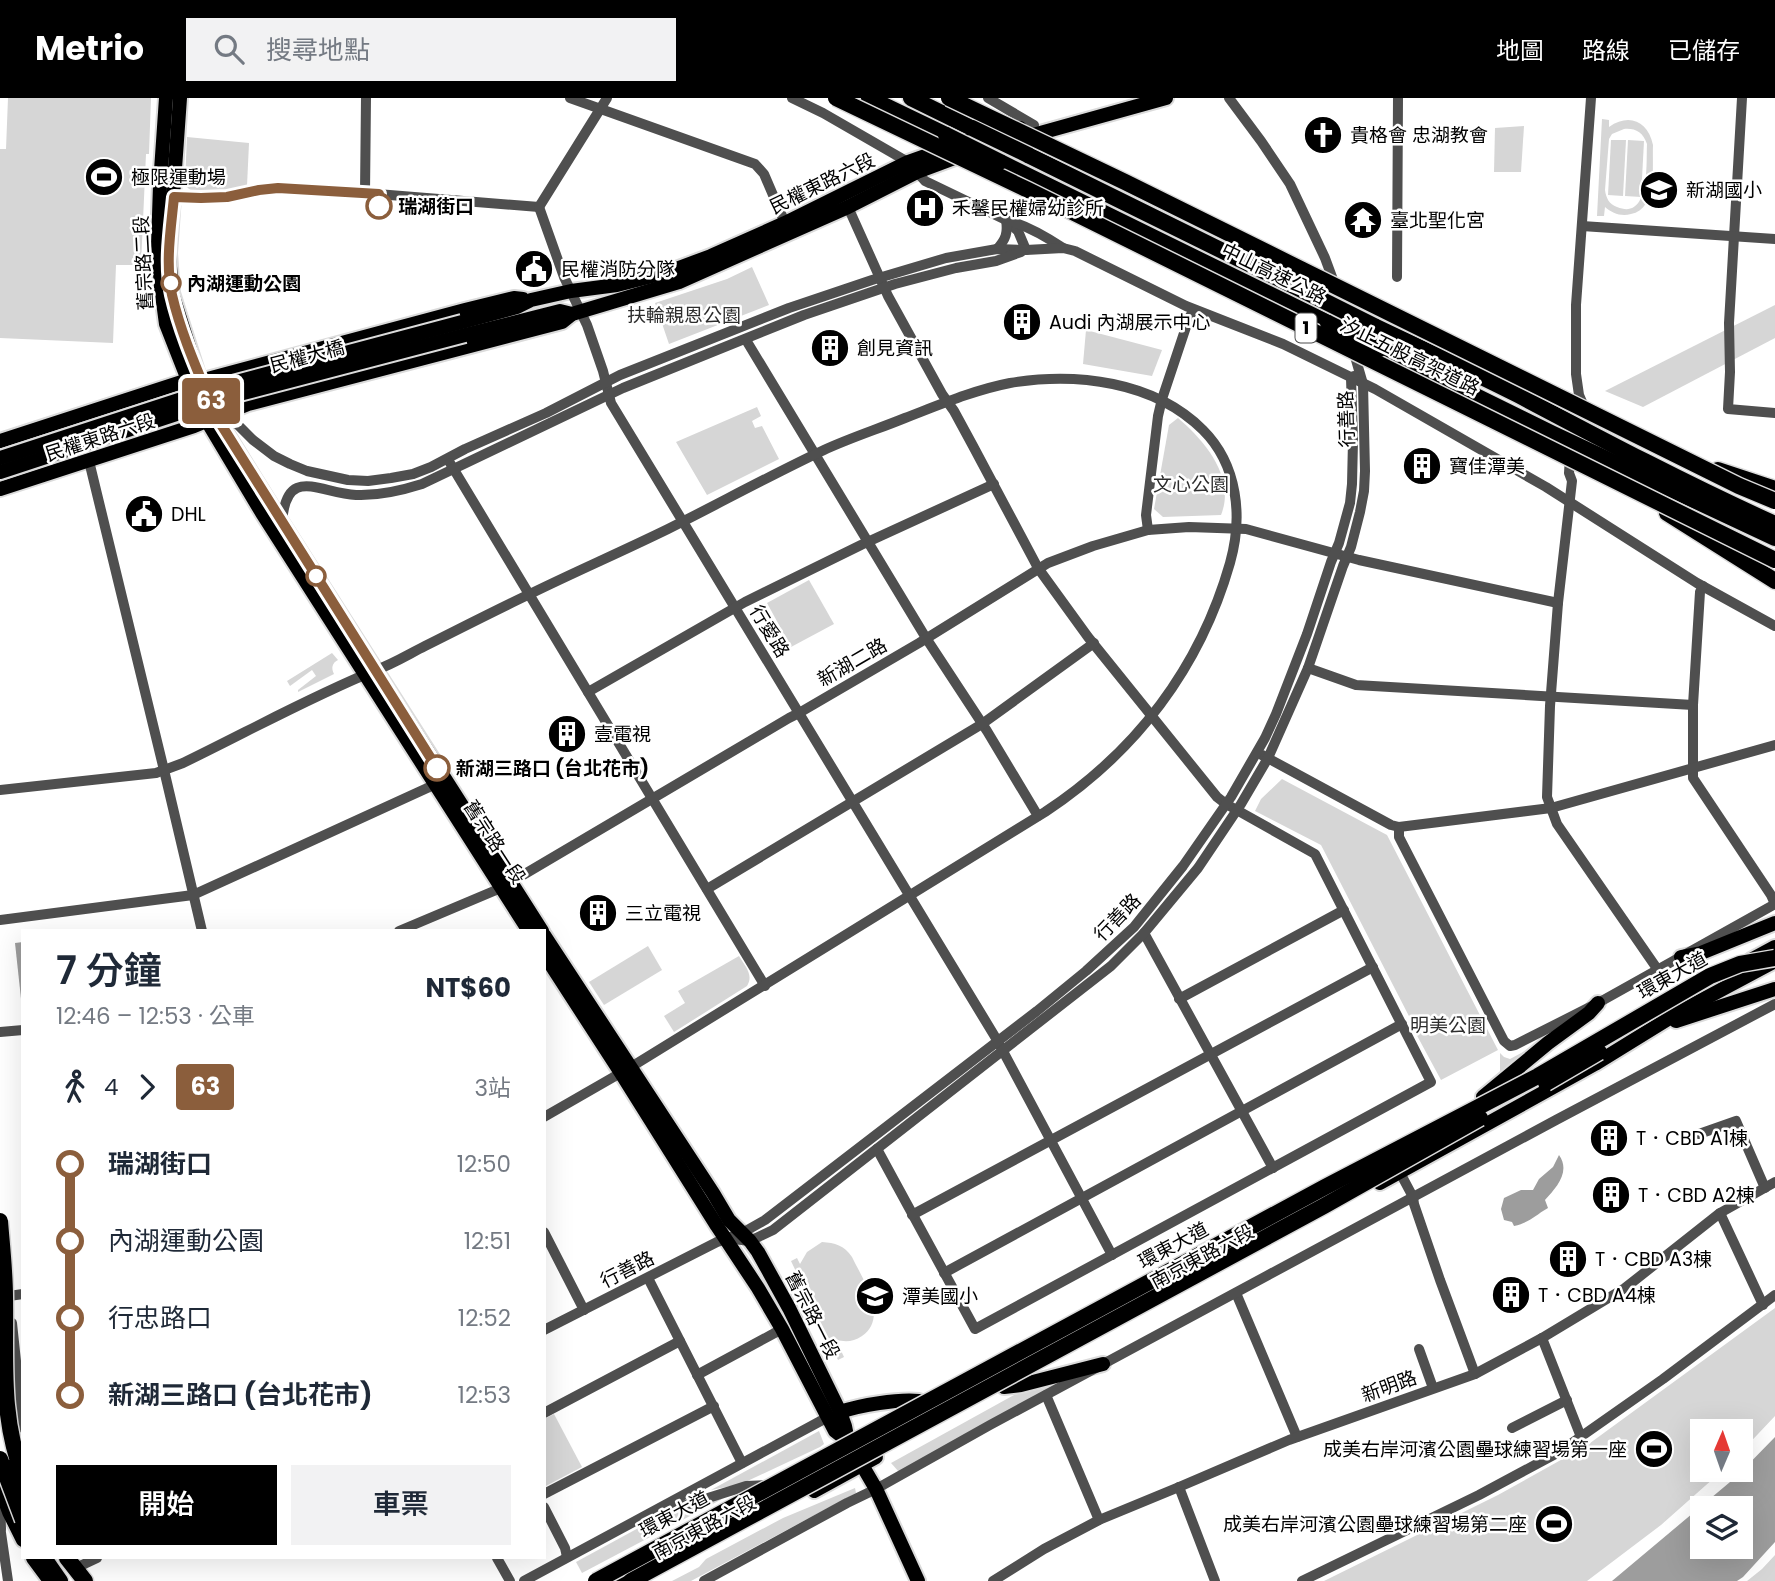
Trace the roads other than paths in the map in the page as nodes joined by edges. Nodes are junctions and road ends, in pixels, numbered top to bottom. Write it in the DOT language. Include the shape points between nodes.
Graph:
graph roads {
  1 [pos="166,98"];
  2 [pos="180,98"];
  3 [pos="366,98"];
  4 [pos="570,98"];
  5 [pos="607,98"];
  6 [pos="792,98"];
  7 [pos="836,98"];
  8 [pos="869,98"];
  9 [pos="911,98"];
  10 [pos="949,98"];
  11 [pos="988,98"];
  12 [pos="1130,98"];
  13 [pos="1166,98"];
  14 [pos="1228,98"];
  15 [pos="1398,98"];
  16 [pos="1591,98"];
  17 [pos="1742,98"];
  18 [pos="599,109"];
  19 [pos="1034,125"];
  20 [pos="913,167"];
  21 [pos="365,192"];
  22 [pos="167,196"];
  23 [pos="539,206"];
  24 [pos="848,207"];
  25 [pos="1006,220"];
  26 [pos="785,223"];
  27 [pos="1582,226"];
  28 [pos="1733,237"];
  29 [pos="1775,239"];
  30 [pos="1063,248"];
  31 [pos="997,249"];
  32 [pos="1026,250"];
  33 [pos="1397,277"];
  34 [pos="883,282"];
  35 [pos="570,291"];
  36 [pos="531,300"];
  37 [pos="1194,310"];
  38 [pos="577,313"];
  39 [pos="464,328"];
  40 [pos="746,340"];
  41 [pos="259,365"];
  42 [pos="1355,374"];
  43 [pos="194,381"];
  44 [pos="605,383"];
  45 [pos="1363,384"];
  46 [pos="1516,394"];
  47 [pos="608,395"];
  48 [pos="268,399"];
  49 [pos="1162,399"];
  50 [pos="948,402"];
  51 [pos="99,409"];
  52 [pos="1577,414"];
  53 [pos="1775,414"];
  54 [pos="217,417"];
  55 [pos="1518,417"];
  56 [pos="0,441"];
  57 [pos="113,453"];
  58 [pos="815,455"];
  59 [pos="0,458"];
  60 [pos="1574,459"];
  61 [pos="89,461"];
  62 [pos="451,464"];
  63 [pos="0,472"];
  64 [pos="994,484"];
  65 [pos="0,489"];
  66 [pos="1775,489"];
  67 [pos="1775,501"];
  68 [pos="1570,502"];
  69 [pos="682,521"];
  70 [pos="282,523"];
  71 [pos="1775,524"];
  72 [pos="1236,528"];
  73 [pos="1148,530"];
  74 [pos="1775,538"];
  75 [pos="868,542"];
  76 [pos="1341,555"];
  77 [pos="1775,560"];
  78 [pos="1038,568"];
  79 [pos="1775,581"];
  80 [pos="1703,586"];
  81 [pos="530,594"];
  82 [pos="1558,603"];
  83 [pos="735,607"];
  84 [pos="1775,626"];
  85 [pos="926,638"];
  86 [pos="1094,643"];
  87 [pos="1308,668"];
  88 [pos="370,672"];
  89 [pos="588,692"];
  90 [pos="1551,698"];
  91 [pos="1693,705"];
  92 [pos="799,713"];
  93 [pos="1153,715"];
  94 [pos="982,724"];
  95 [pos="1775,745"];
  96 [pos="1257,752"];
  97 [pos="1268,758"];
  98 [pos="1693,768"];
  99 [pos="164,770"];
  100 [pos="436,784"];
  101 [pos="0,790"];
  102 [pos="653,799"];
  103 [pos="853,802"];
  104 [pos="1226,804"];
  105 [pos="1551,808"];
  106 [pos="1237,810"];
  107 [pos="1038,816"];
  108 [pos="1399,827"];
  109 [pos="506,885"];
  110 [pos="707,889"];
  111 [pos="193,895"];
  112 [pos="909,895"];
  113 [pos="1775,904"];
  114 [pos="1344,910"];
  115 [pos="0,920"];
  116 [pos="1775,923"];
  117 [pos="202,929"];
  118 [pos="404,929"];
  119 [pos="528,929"];
  120 [pos="540,929"];
  121 [pos="1144,933"];
  122 [pos="546,938"];
  123 [pos="1775,947"];
  124 [pos="546,957"];
  125 [pos="1681,957"];
  126 [pos="1775,960"];
  127 [pos="1373,967"];
  128 [pos="1658,970"];
  129 [pos="765,986"];
  130 [pos="1775,989"];
  131 [pos="1179,999"];
  132 [pos="1598,1003"];
  133 [pos="1775,1004"];
  134 [pos="1664,1023"];
  135 [pos="1402,1024"];
  136 [pos="21,1030"];
  137 [pos="0,1032"];
  138 [pos="1000,1045"];
  139 [pos="1211,1055"];
  140 [pos="626,1070"];
  141 [pos="1483,1097"];
  142 [pos="1242,1112"];
  143 [pos="546,1116"];
  144 [pos="1699,1135"];
  145 [pos="1051,1140"];
  146 [pos="877,1149"];
  147 [pos="1387,1151"];
  148 [pos="1273,1168"];
  149 [pos="1400,1172"];
  150 [pos="1359,1177"];
  151 [pos="1770,1185"];
  152 [pos="1413,1198"];
  153 [pos="1081,1199"];
  154 [pos="1720,1213"];
  155 [pos="912,1215"];
  156 [pos="0,1219"];
  157 [pos="1229,1234"];
  158 [pos="546,1236"];
  159 [pos="746,1237"];
  160 [pos="726,1238"];
  161 [pos="1112,1255"];
  162 [pos="1242,1256"];
  163 [pos="944,1273"];
  164 [pos="648,1278"];
  165 [pos="1237,1293"];
  166 [pos="21,1294"];
  167 [pos="1775,1295"];
  168 [pos="9,1296"];
  169 [pos="1763,1305"];
  170 [pos="584,1310"];
  171 [pos="0,1311"];
  172 [pos="546,1329"];
  173 [pos="782,1329"];
  174 [pos="1542,1338"];
  175 [pos="680,1341"];
  176 [pos="1419,1349"];
  177 [pos="1036,1352"];
  178 [pos="1005,1356"];
  179 [pos="1103,1364"];
  180 [pos="1475,1374"];
  181 [pos="697,1375"];
  182 [pos="1004,1387"];
  183 [pos="7,1388"];
  184 [pos="1433,1388"];
  185 [pos="1046,1395"];
  186 [pos="1567,1400"];
  187 [pos="919,1401"];
  188 [pos="0,1406"];
  189 [pos="714,1406"];
  190 [pos="21,1411"];
  191 [pos="546,1412"];
  192 [pos="834,1415"];
  193 [pos="1512,1428"];
  194 [pos="21,1429"];
  195 [pos="1297,1437"];
  196 [pos="1581,1437"];
  197 [pos="855,1453"];
  198 [pos="0,1459"];
  199 [pos="742,1463"];
  200 [pos="21,1465"];
  201 [pos="21,1466"];
  202 [pos="21,1469"];
  203 [pos="0,1479"];
  204 [pos="767,1485"];
  205 [pos="21,1486"];
  206 [pos="0,1487"];
  207 [pos="1179,1487"];
  208 [pos="876,1489"];
  209 [pos="546,1493"];
  210 [pos="0,1497"];
  211 [pos="546,1511"];
  212 [pos="653,1511"];
  213 [pos="21,1515"];
  214 [pos="1099,1520"];
  215 [pos="0,1527"];
  216 [pos="21,1536"];
  217 [pos="708,1539"];
  218 [pos="567,1557"];
  219 [pos="34,1559"];
  220 [pos="45,1559"];
  221 [pos="61,1559"];
  222 [pos="96,1559"];
  223 [pos="498,1559"];
  224 [pos="79,1570"];
  225 [pos="651,1578"];
  226 [pos="8,1581"];
  227 [pos="50,1581"];
  228 [pos="60,1581"];
  229 [pos="510,1581"];
  230 [pos="524,1581"];
  231 [pos="594,1581"];
  232 [pos="618,1581"];
  233 [pos="631,1581"];
  234 [pos="704,1581"];
  235 [pos="918,1581"];
  236 [pos="993,1581"];
  237 [pos="1215,1581"];
  238 [pos="1302,1581"];
  1 -- 22 [label="main road, 舊宗路二段"];
  2 -- 22 [label="main road, 舊宗路二段"];
  3 -- 21 [label="street"];
  4 -- 18 [label="street"];
  5 -- 18 [label="street"];
  6 -- 20 [label="street"];
  7 -- 77 [label="highway, 汐止五股高架道路 / 1, bridge"];
  8 -- 55 [label="highway, 中山高速公路 / 1, bridge"];
  9 -- 46 [label="highway, 中山高速公路 / 1, bridge"];
  10 -- 67 [label="highway, 汐止五股高架道路, bridge"];
  11 -- 19 [label="street"];
  12 -- 19 [label="main road, 民權東路六段"];
  13 -- 20 [label="main road, 民權東路六段"];
  14 -- 42 [label="street" via="1290,184 1325,258"];
  15 -- 33 [label="street"];
  16 -- 27 [label="street"];
  17 -- 28 [label="street"];
  18 -- 23 [label="street"];
  18 -- 26 [label="street" via="755,164"];
  19 -- 20 [label="main road, 民權東路六段" via="944,149"];
  20 -- 24 [label="main road, 民權東路六段"];
  20 -- 25 [label="street" via="925,181"];
  20 -- 26 [label="main road, 民權東路六段"];
  21 -- 22 [label="street" via="278,188 227,197"];
  21 -- 23 [label="street"];
  22 -- 43 [label="main road, 舊宗路二段" via="172,293"];
  23 -- 35 [label="street, 行愛路"];
  24 -- 34 [label="street"];
  24 -- 38 [label="main road, 民權東路六段" via="679,282"];
  25 -- 30 [label="street"];
  25 -- 31 [label="street" via="1008,232"];
  25 -- 32 [label="street" via="1018,231"];
  26 -- 35 [label="main road, 民權東路六段" via="668,272"];
  27 -- 28 [label="street"];
  27 -- 52 [label="street" via="1576,305"];
  28 -- 29 [label="street"];
  28 -- 53 [label="street" via="1728,409"];
  30 -- 32 [label="street"];
  30 -- 37 [label="street"];
  31 -- 32 [label="street"];
  31 -- 34 [label="street" via="946,258"];
  32 -- 34 [label="street" via="996,261"];
  34 -- 40 [label="street"];
  34 -- 44 [label="street" via="789,308"];
  34 -- 50 [label="street"];
  35 -- 36 [label="main road, 民權東路六段"];
  35 -- 38 [label="street, 行愛路"];
  36 -- 39 [label="main road, 民權東路六段"];
  36 -- 41 [label="main road, 民權東路六段" via="514,298"];
  37 -- 42 [label="street"];
  37 -- 49 [label="street"];
  38 -- 39 [label="main road, 民權東路六段" via="560,311"];
  38 -- 44 [label="street, 行愛路"];
  38 -- 48 [label="main road, 民權東路六段" via="562,322"];
  39 -- 59 [label="main road, 民權大橋, bridge" via="225,385"];
  39 -- 63 [label="main road, 民權大橋, bridge" via="228,397"];
  40 -- 47 [label="street"];
  40 -- 58 [label="street"];
  41 -- 43 [label="main road, 民權東路六段"];
  41 -- 48 [label="street"];
  42 -- 45 [label="street, 行善路"];
  42 -- 76 [label="street, 行善路" via="1350,503 1339,543"];
  43 -- 51 [label="main road, 民權東路六段"];
  43 -- 54 [label="main road, 舊宗路一段"];
  43 -- 54 [label="main road, 舊宗路一段" via="208,396"];
  44 -- 47 [label="street, 行愛路"];
  44 -- 62 [label="street" via="465,449"];
  45 -- 68 [label="street"];
  45 -- 76 [label="street, 行善路" via="1364,491"];
  46 -- 66 [label="highway"];
  46 -- 71 [label="highway, 中山高速公路 / 1"];
  47 -- 62 [label="street"];
  47 -- 69 [label="street, 行愛路"];
  48 -- 54 [label="main road, 民權東路六段"];
  49 -- 50 [label="street" via="1094,381 1052,378 1010,383"];
  49 -- 72 [label="street" via="1184,412 1221,453 1235,496"];
  49 -- 73 [label="street" via="1146,515"];
  50 -- 58 [label="street"];
  50 -- 64 [label="street"];
  51 -- 56 [label="main road, 民權東路六段"];
  51 -- 57 [label="street"];
  54 -- 57 [label="main road, 民權東路六段"];
  54 -- 62 [label="street" via="274,456 328,477 368,481"];
  54 -- 70 [label="main road, 舊宗路一段"];
  54 -- 88 [label="main road, 舊宗路一段" via="292,561"];
  55 -- 74 [label="highway, 中山高速公路 / 1"];
  55 -- 79 [label="highway" via="1551,443"];
  57 -- 61 [label="main road, 民權東路六段"];
  58 -- 69 [label="street"];
  58 -- 75 [label="street"];
  60 -- 68 [label="street" via="1569,473"];
  61 -- 65 [label="main road, 民權東路六段"];
  61 -- 99 [label="street"];
  62 -- 70 [label="street" via="422,484 398,491 354,495 302,486 285,500"];
  62 -- 81 [label="street"];
  64 -- 75 [label="street"];
  64 -- 78 [label="street"];
  68 -- 80 [label="street"];
  68 -- 82 [label="street"];
  69 -- 81 [label="street"];
  69 -- 83 [label="street, 行愛路"];
  70 -- 88 [label="main road, 舊宗路一段"];
  72 -- 73 [label="street, 新湖二路"];
  72 -- 76 [label="street, 新湖二路"];
  72 -- 93 [label="street" via="1216,603 1199,641"];
  73 -- 78 [label="street, 新湖二路" via="1093,545"];
  75 -- 83 [label="street"];
  75 -- 85 [label="street"];
  76 -- 82 [label="street, 新湖二路"];
  76 -- 87 [label="street, 行善路"];
  76 -- 96 [label="street, 行善路"];
  78 -- 85 [label="street, 新湖二路"];
  78 -- 86 [label="street"];
  80 -- 84 [label="street"];
  80 -- 91 [label="street"];
  81 -- 88 [label="street"];
  81 -- 89 [label="street"];
  82 -- 90 [label="street"];
  83 -- 89 [label="street"];
  83 -- 92 [label="street, 行愛路"];
  85 -- 92 [label="street, 新湖二路"];
  85 -- 94 [label="street"];
  86 -- 93 [label="street"];
  86 -- 94 [label="street"];
  87 -- 90 [label="street" via="1356,685"];
  87 -- 97 [label="street, 行善路"];
  88 -- 99 [label="street"];
  88 -- 100 [label="main road, 舊宗路一段"];
  88 -- 109 [label="main road, 舊宗路一段"];
  89 -- 102 [label="street"];
  90 -- 91 [label="street"];
  90 -- 105 [label="street"];
  91 -- 98 [label="street"];
  92 -- 102 [label="street, 新湖二路"];
  92 -- 103 [label="street, 行愛路"];
  93 -- 104 [label="street"];
  93 -- 107 [label="street" via="1104,767"];
  94 -- 103 [label="street"];
  94 -- 107 [label="street"];
  95 -- 98 [label="street"];
  96 -- 97 [label="street"];
  96 -- 104 [label="street, 行善路"];
  97 -- 106 [label="street, 行善路"];
  97 -- 108 [label="street"];
  98 -- 105 [label="street"];
  98 -- 113 [label="street" via="1693,778"];
  99 -- 101 [label="street"];
  99 -- 111 [label="street"];
  100 -- 109 [label="main road, 舊宗路一段"];
  100 -- 111 [label="street"];
  102 -- 109 [label="street, 新湖二路"];
  102 -- 110 [label="street"];
  103 -- 110 [label="street"];
  103 -- 112 [label="street, 行愛路"];
  104 -- 106 [label="street"];
  104 -- 138 [label="street, 行善路" via="1134,927"];
  105 -- 108 [label="street"];
  105 -- 128 [label="street" via="1557,824"];
  106 -- 114 [label="street" via="1315,854"];
  106 -- 121 [label="street, 行善路" via="1198,868"];
  107 -- 112 [label="street"];
  108 -- 132 [label="street" via="1411,861 1504,1041 1515,1045"];
  109 -- 118 [label="street, 新湖二路"];
  109 -- 119 [label="main road, 舊宗路一段"];
  109 -- 120 [label="main road, 舊宗路一段"];
  110 -- 129 [label="street"];
  111 -- 115 [label="street"];
  111 -- 117 [label="street"];
  112 -- 129 [label="street"];
  112 -- 138 [label="street, 行愛路"];
  113 -- 125 [label="street"];
  114 -- 127 [label="street"];
  114 -- 131 [label="street"];
  116 -- 125 [label="main road"];
  121 -- 131 [label="street"];
  121 -- 138 [label="street, 行善路" via="1111,966"];
  122 -- 140 [label="main road, 舊宗路一段"];
  123 -- 141 [label="main road, 南京東路六段" via="1634,1024"];
  124 -- 140 [label="main road, 舊宗路一段"];
  125 -- 128 [label="street"];
  126 -- 134 [label="main road, 南京東路六段"];
  126 -- 150 [label="highway, 環東大道, bridge" via="1718,978 1574,1068"];
  127 -- 135 [label="street"];
  127 -- 139 [label="street"];
  128 -- 132 [label="street"];
  129 -- 140 [label="street"];
  130 -- 134 [label="main road"];
  131 -- 139 [label="street"];
  132 -- 141 [label="main road"];
  133 -- 152 [label="street"];
  134 -- 149 [label="main road, 南京東路六段"];
  135 -- 142 [label="street"];
  135 -- 148 [label="street" via="1431,1082"];
  136 -- 137 [label="street"];
  138 -- 145 [label="street, 行愛路"];
  138 -- 146 [label="street, 行善路"];
  138 -- 159 [label="street, 行善路"];
  139 -- 142 [label="street"];
  139 -- 145 [label="street"];
  140 -- 143 [label="street"];
  140 -- 159 [label="main road, 舊宗路一段" via="729,1220"];
  140 -- 160 [label="main road, 舊宗路一段"];
  141 -- 147 [label="main road, 南京東路六段"];
  142 -- 148 [label="street"];
  142 -- 153 [label="street"];
  144 -- 151 [label="street" via="1736,1121"];
  145 -- 153 [label="street, 行愛路"];
  145 -- 155 [label="street"];
  146 -- 155 [label="street"];
  146 -- 159 [label="street, 行善路" via="773,1230"];
  147 -- 149 [label="street"];
  147 -- 157 [label="main road, 南京東路六段"];
  148 -- 161 [label="street"];
  149 -- 152 [label="street"];
  149 -- 162 [label="main road, 南京東路六段"];
  150 -- 177 [label="highway, bridge"];
  150 -- 217 [label="highway, 環東大道, bridge"];
  150 -- 231 [label="highway, 環東大道, bridge"];
  151 -- 154 [label="street, 新明路"];
  152 -- 165 [label="street"];
  152 -- 180 [label="street"];
  153 -- 161 [label="street, 行愛路"];
  153 -- 163 [label="street"];
  154 -- 169 [label="street"];
  154 -- 174 [label="street, 新明路" via="1625,1288"];
  155 -- 163 [label="street"];
  156 -- 168 [label="street"];
  156 -- 201 [label="highway, bridge" via="4,1376 13,1443"];
  157 -- 162 [label="main road"];
  157 -- 178 [label="main road, 南京東路六段"];
  158 -- 170 [label="street"];
  159 -- 160 [label="street, 行善路"];
  159 -- 192 [label="main road, 舊宗路一段" via="789,1308"];
  160 -- 164 [label="street, 行善路"];
  160 -- 173 [label="main road, 舊宗路一段"];
  161 -- 163 [label="street" via="975,1329"];
  162 -- 182 [label="main road, 南京東路六段"];
  164 -- 170 [label="street, 行善路"];
  164 -- 175 [label="street"];
  165 -- 179 [label="street"];
  165 -- 195 [label="street"];
  166 -- 168 [label="street"];
  167 -- 169 [label="street"];
  168 -- 190 [label="street"];
  169 -- 196 [label="street"];
  170 -- 172 [label="street, 行善路"];
  171 -- 183 [label="highway"];
  173 -- 181 [label="street"];
  173 -- 192 [label="main road, 舊宗路一段"];
  174 -- 180 [label="street, 新明路"];
  174 -- 186 [label="street"];
  175 -- 181 [label="street"];
  175 -- 191 [label="street"];
  176 -- 184 [label="street"];
  177 -- 178 [label="highway"];
  177 -- 197 [label="highway"];
  178 -- 187 [label="main road, 南京東路六段"];
  179 -- 182 [label="main road"];
  179 -- 185 [label="street"];
  180 -- 184 [label="street, 新明路"];
  181 -- 189 [label="street"];
  182 -- 197 [label="main road, 南京東路六段"];
  183 -- 194 [label="highway"];
  183 -- 200 [label="main road"];
  184 -- 195 [label="street, 新明路"];
  185 -- 208 [label="street"];
  185 -- 214 [label="street"];
  186 -- 193 [label="street"];
  186 -- 196 [label="street"];
  187 -- 192 [label="main road" via="853,1408"];
  187 -- 197 [label="main road, 南京東路六段"];
  188 -- 205 [label="highway, bridge"];
  189 -- 199 [label="street"];
  189 -- 209 [label="street"];
  192 -- 197 [label="main road, 舊宗路一段" via="845,1426"];
  192 -- 199 [label="street, 南京東路六段"];
  195 -- 207 [label="street, 新明路"];
  196 -- 238 [label="street" via="1479,1495"];
  197 -- 204 [label="main road, 南京東路六段"];
  197 -- 208 [label="main road, 舊宗路一段"];
  197 -- 225 [label="main road, 南京東路六段"];
  197 -- 232 [label="highway"];
  198 -- 213 [label="highway, bridge"];
  199 -- 212 [label="street, 南京東路六段"];
  202 -- 203 [label="main road" via="10,1468"];
  204 -- 212 [label="street" via="746,1486"];
  204 -- 231 [label="main road, 南京東路六段"];
  206 -- 216 [label="main road"];
  207 -- 214 [label="street, 新明路"];
  207 -- 237 [label="street"];
  208 -- 234 [label="street"];
  208 -- 235 [label="main road, 舊宗路一段"];
  210 -- 215 [label="street"];
  211 -- 218 [label="street"];
  212 -- 218 [label="street, 南京東路六段"];
  214 -- 236 [label="street, 新明路"];
  215 -- 226 [label="street"];
  217 -- 232 [label="highway, bridge" via="676,1549"];
  217 -- 233 [label="highway, 環東大道, bridge"];
  218 -- 230 [label="street, 南京東路六段"];
  219 -- 227 [label="main road"];
  220 -- 228 [label="highway"];
  221 -- 224 [label="highway"];
  222 -- 224 [label="street"];
  223 -- 229 [label="street"];
  225 -- 232 [label="highway"];
}
